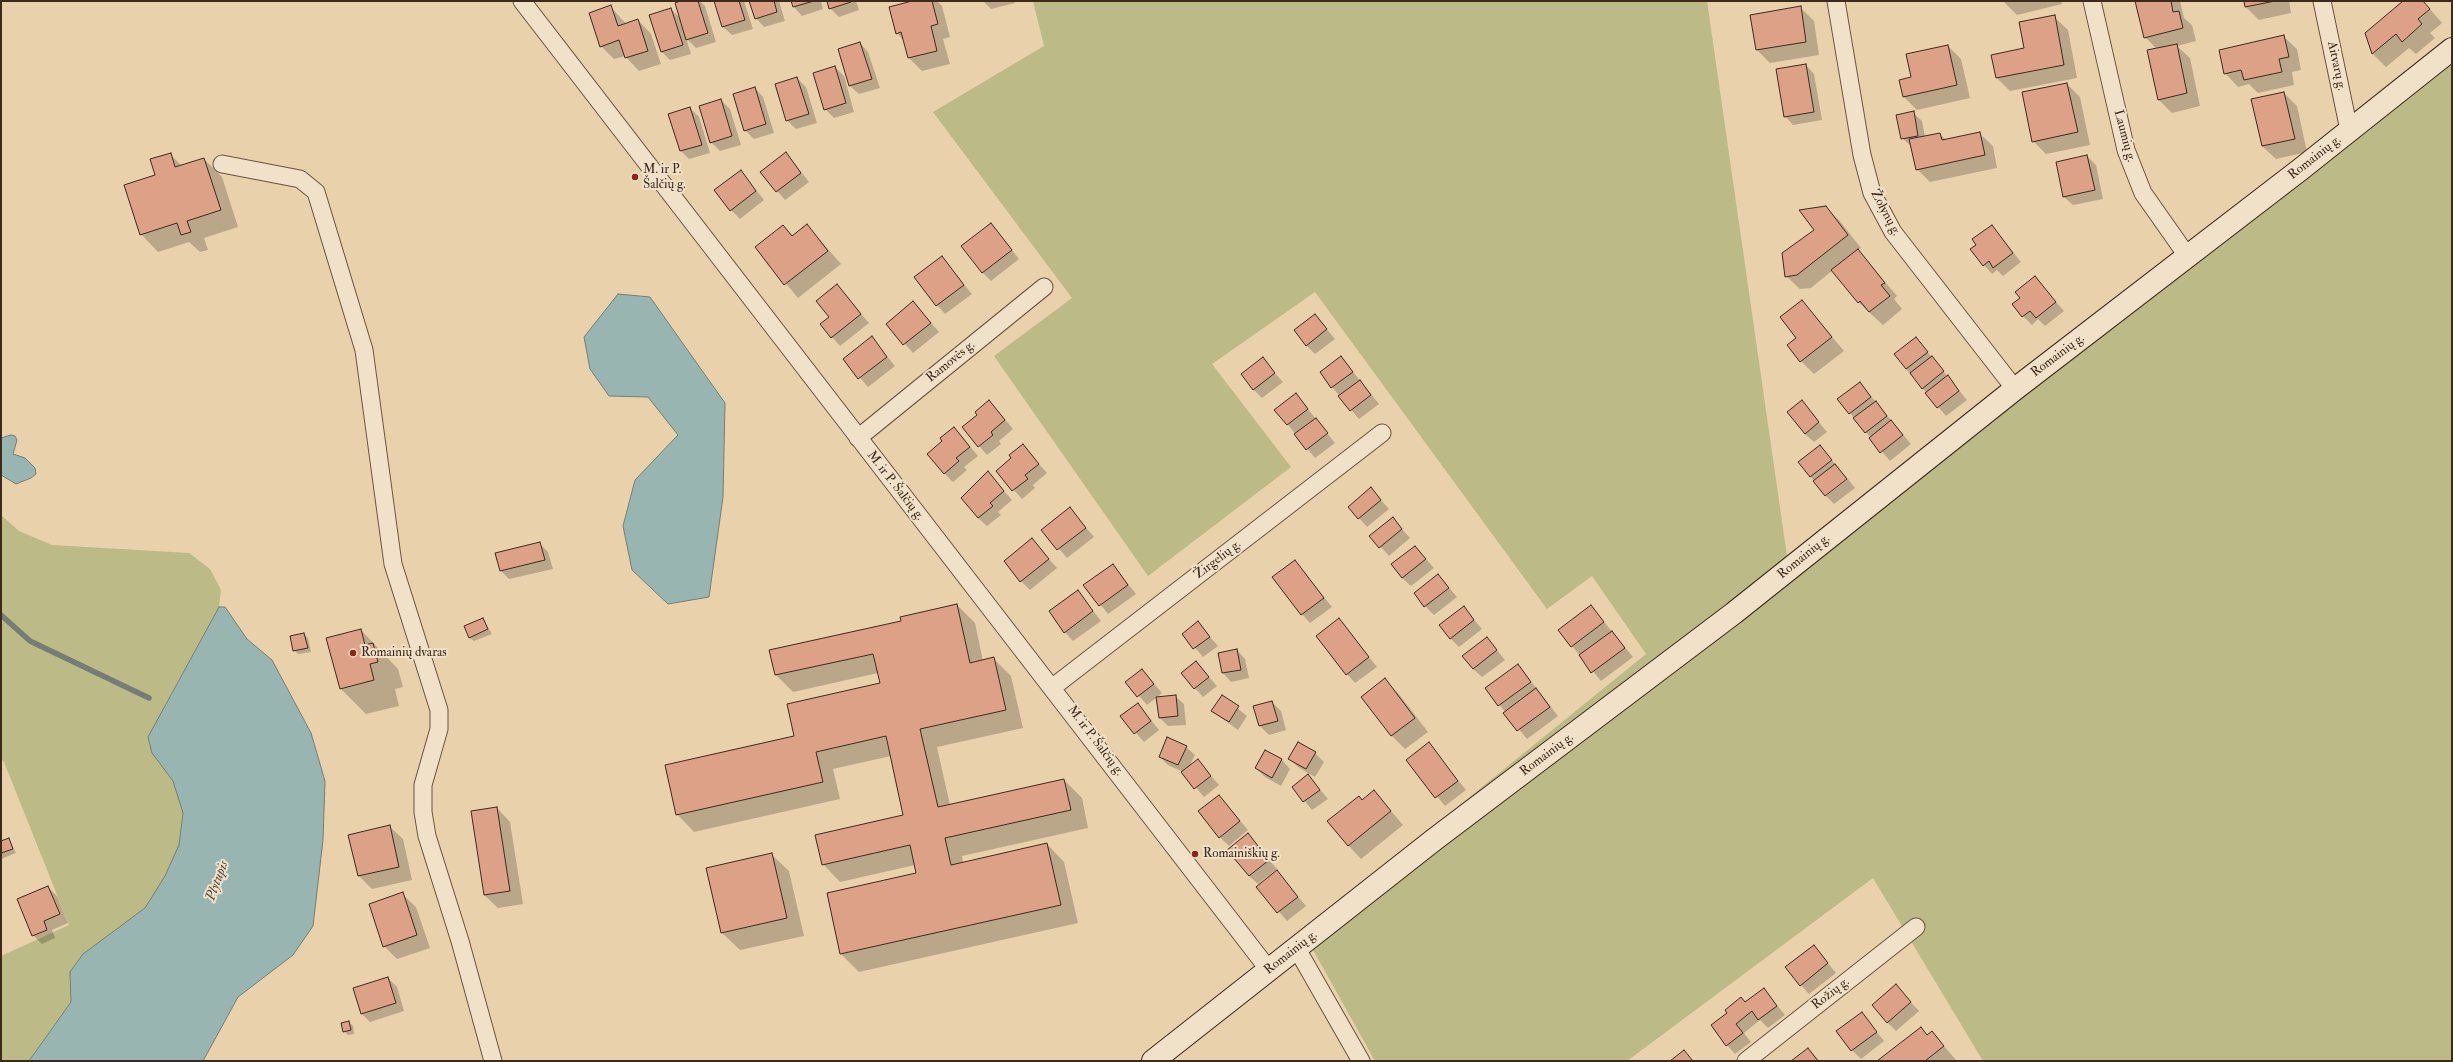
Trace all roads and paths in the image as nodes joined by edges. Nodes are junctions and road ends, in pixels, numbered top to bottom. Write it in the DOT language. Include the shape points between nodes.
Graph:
graph roads {
  1 [pos="522,1"];
  2 [pos="1836,1"];
  3 [pos="2092,1"];
  4 [pos="2322,1"];
  5 [pos="2452,49"];
  6 [pos="2349,130"];
  7 [pos="222,164"];
  8 [pos="2188,257"];
  9 [pos="1044,286"];
  10 [pos="2015,389"];
  11 [pos="1382,433"];
  12 [pos="858,438"];
  13 [pos="1053,687"];
  14 [pos="1916,927"];
  15 [pos="1297,949"];
  16 [pos="1270,970"];
  17 [pos="493,1061"];
  18 [pos="1153,1061"];
  19 [pos="1361,1061"];
  20 [pos="1746,1061"];
  1 -- 12 [label="street, M. ir P. Šalčių g."];
  2 -- 10 [label="street, Žolynų g." via="1862,155 1872,194 1893,232"];
  3 -- 8 [label="street, Laumių g." via="2126,150 2143,193"];
  4 -- 6 [label="street, Aitvarų g."];
  5 -- 6 [label="main road, Romainių g."];
  6 -- 8 [label="main road, Romainių g."];
  7 -- 17 [label="street" via="300,179 316,192 362,343 393,564 439,710 439,729 423,786 423,812 427,836 460,941"];
  8 -- 10 [label="main road, Romainių g."];
  9 -- 12 [label="street, Ramovės g."];
  10 -- 15 [label="main road, Romainių g." via="1734,613 1435,840"];
  11 -- 13 [label="street, Žirgelių g."];
  12 -- 13 [label="street, M. ir P. Šalčių g."];
  13 -- 16 [label="street, M. ir P. Šalčių g."];
  14 -- 20 [label="street, Rožių g."];
  15 -- 16 [label="main road, Romainių g."];
  15 -- 19 [label="street"];
  16 -- 18 [label="main road, Romainių g."];
}
